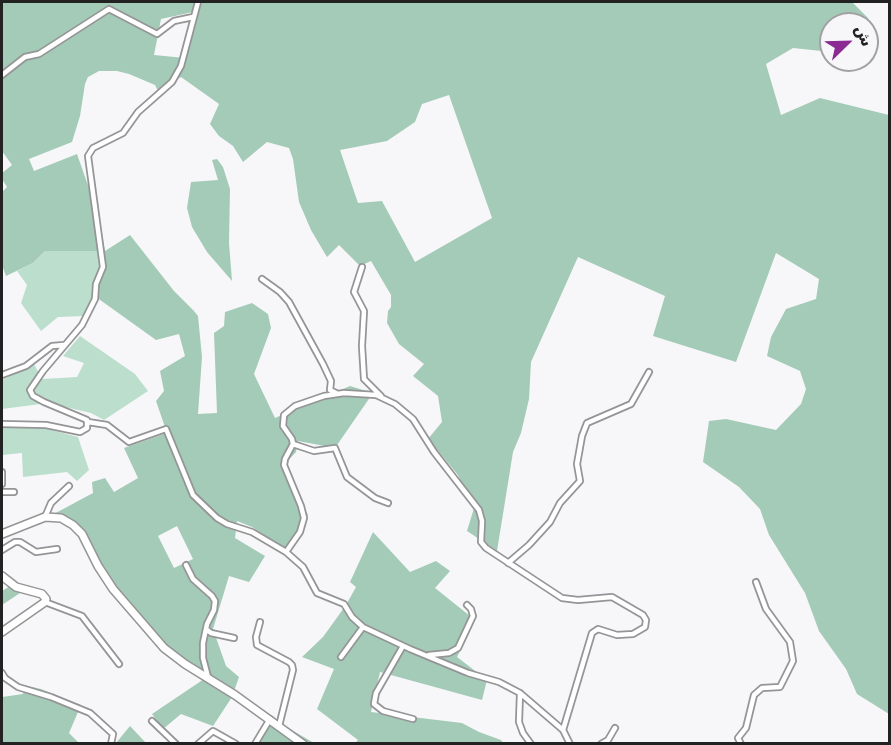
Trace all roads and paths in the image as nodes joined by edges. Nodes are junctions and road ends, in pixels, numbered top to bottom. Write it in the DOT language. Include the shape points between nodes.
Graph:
graph roads {
  1 [pos="198,2"];
  2 [pos="193,17"];
  3 [pos="2,75"];
  4 [pos="362,267"];
  5 [pos="262,279"];
  6 [pos="64,345"];
  7 [pos="649,372"];
  8 [pos="2,375"];
  9 [pos="339,393"];
  10 [pos="382,398"];
  11 [pos="88,422"];
  12 [pos="2,424"];
  13 [pos="293,444"];
  14 [pos="2,472"];
  15 [pos="2,484"];
  16 [pos="69,486"];
  17 [pos="2,492"];
  18 [pos="14,492"];
  19 [pos="387,503"];
  20 [pos="45,517"];
  21 [pos="2,534"];
  22 [pos="2,549"];
  23 [pos="57,549"];
  24 [pos="286,552"];
  25 [pos="508,563"];
  26 [pos="186,565"];
  27 [pos="2,576"];
  28 [pos="756,582"];
  29 [pos="45,602"];
  30 [pos="467,605"];
  31 [pos="260,622"];
  32 [pos="363,627"];
  33 [pos="206,629"];
  34 [pos="2,632"];
  35 [pos="234,638"];
  36 [pos="403,646"];
  37 [pos="427,655"];
  38 [pos="341,657"];
  39 [pos="119,664"];
  40 [pos="2,673"];
  41 [pos="208,680"];
  42 [pos="520,693"];
  43 [pos="270,719"];
  44 [pos="413,719"];
  45 [pos="152,721"];
  46 [pos="279,726"];
  47 [pos="615,728"];
  48 [pos="563,730"];
  49 [pos="111,744"];
  50 [pos="176,744"];
  51 [pos="198,744"];
  52 [pos="236,744"];
  53 [pos="255,744"];
  54 [pos="303,744"];
  55 [pos="531,744"];
  56 [pos="570,744"];
  57 [pos="601,744"];
  58 [pos="741,744"];
  1 -- 2 [label="street"];
  2 -- 3 [label="street" via="174,21 157,34 110,9 39,54 25,57"];
  2 -- 6 [label="street" via="181,66 172,82 138,112 123,133 89,153 103,267 95,300"];
  4 -- 10 [label="street" via="354,292 364,311 364,379"];
  5 -- 9 [label="street" via="286,297 323,364 331,381 330,390"];
  6 -- 8 [label="street" via="52,346 26,366"];
  6 -- 11 [label="street" via="30,390 33,396"];
  7 -- 25 [label="street" via="631,404 587,423 577,464 580,481 560,503 550,522"];
  9 -- 10 [label="street" via="365,393"];
  9 -- 13 [label="street" via="295,406 288,412 282,423"];
  10 -- 25 [label="street" via="413,419 479,510 482,542"];
  11 -- 12 [label="street" via="80,432 46,425"];
  11 -- 24 [label="street" via="107,424 129,441 166,429 191,490 201,504 227,525 252,532"];
  13 -- 19 [label="street" via="314,452 334,448 347,477"];
  13 -- 24 [label="street" via="284,465 304,518 300,532"];
  14 -- 15 [label="street"];
  16 -- 20 [label="street" via="48,507"];
  17 -- 18 [label="street"];
  20 -- 21 [label="main road"];
  20 -- 41 [label="main road" via="61,518 78,529 105,578 137,618 169,652"];
  22 -- 23 [label="street" via="15,542 36,552"];
  24 -- 32 [label="street" via="303,567 317,594 344,604"];
  25 -- 48 [label="street" via="562,598 612,597 646,620 645,627 633,634 598,629 592,633"];
  26 -- 33 [label="street" via="193,579 215,601"];
  27 -- 29 [label="main road" via="16,587 42,594"];
  28 -- 58 [label="street" via="766,609 790,642 793,661 780,687 762,688 754,695 746,728 738,738"];
  29 -- 34 [label="main road"];
  29 -- 39 [label="street" via="82,616"];
  30 -- 37 [label="street" via="473,616 458,648"];
  31 -- 46 [label="street" via="255,637 257,645 289,662 293,670"];
  32 -- 36 [label="street"];
  32 -- 38 [label="street"];
  33 -- 35 [label="street"];
  33 -- 41 [label="street" via="203,658"];
  36 -- 37 [label="street"];
  36 -- 44 [label="street" via="376,693 374,704 383,711"];
  37 -- 42 [label="street"];
  40 -- 49 [label="street" via="18,687 90,713 114,734"];
  41 -- 43 [label="main road"];
  42 -- 48 [label="street"];
  42 -- 55 [label="street" via="519,722"];
  43 -- 46 [label="main road"];
  43 -- 53 [label="street"];
  45 -- 50 [label="street"];
  46 -- 54 [label="main road"];
  47 -- 57 [label="street"];
  48 -- 56 [label="street"];
  51 -- 52 [label="street" via="213,731"];
}
